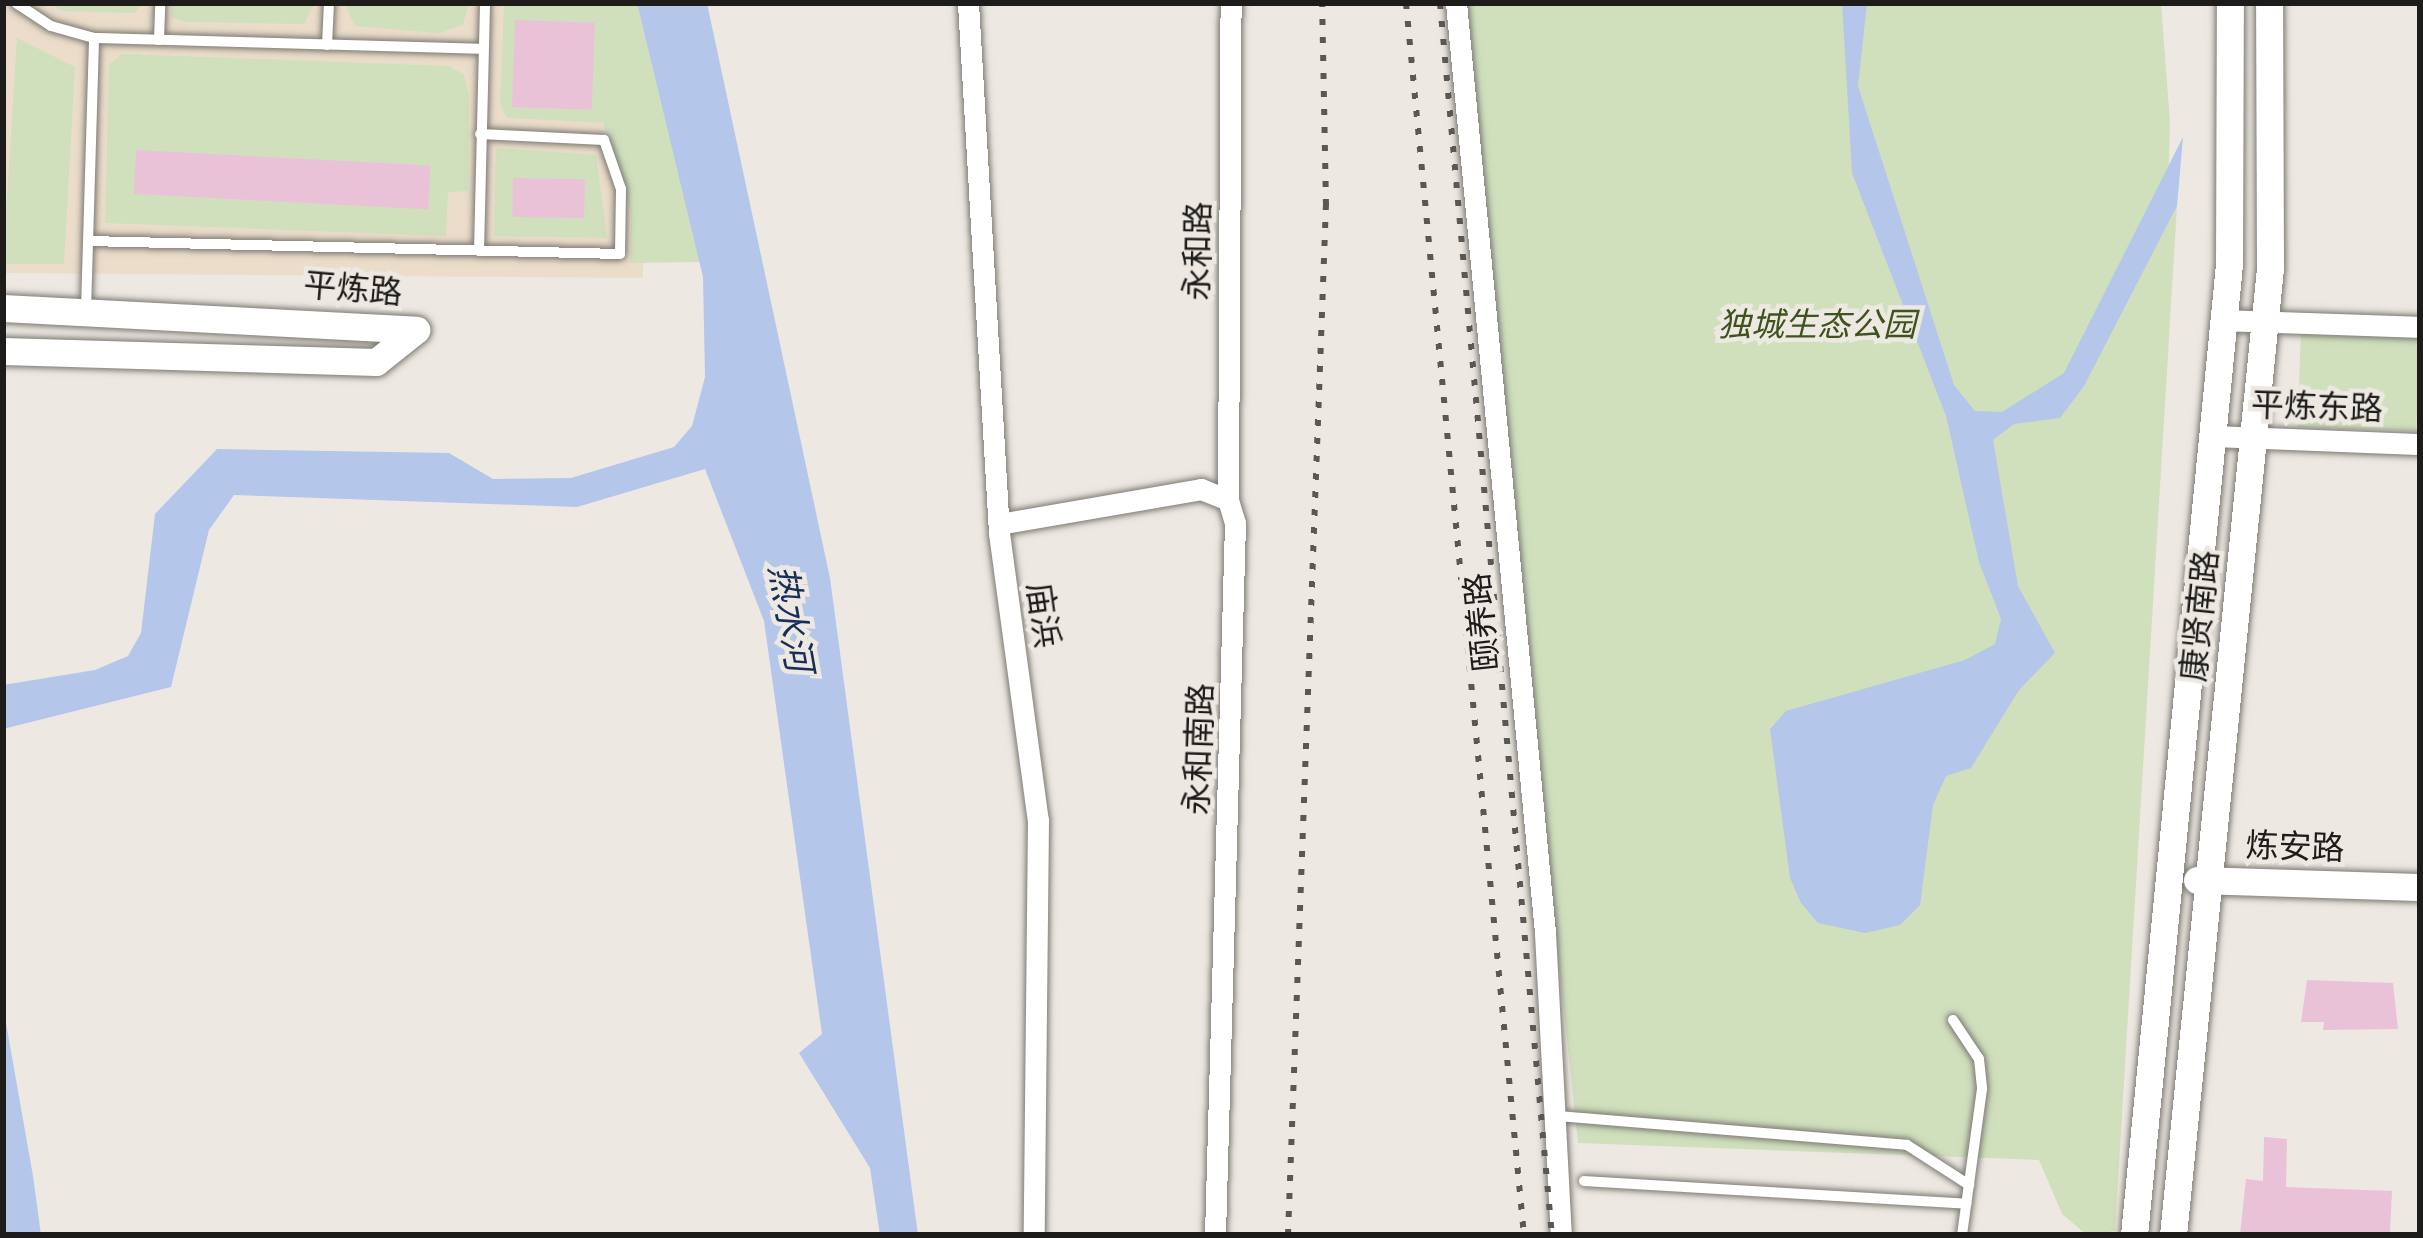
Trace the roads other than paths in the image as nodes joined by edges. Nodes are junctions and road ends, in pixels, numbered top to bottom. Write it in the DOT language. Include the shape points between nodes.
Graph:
graph roads {
  1 [pos="16,3"];
  2 [pos="160,3"];
  3 [pos="329,3"];
  4 [pos="485,3"];
  5 [pos="968,3"];
  6 [pos="1231,3"];
  7 [pos="1456,3"];
  8 [pos="2230,3"];
  9 [pos="2269,3"];
  10 [pos="94,38"];
  11 [pos="159,40"];
  12 [pos="327,45"];
  13 [pos="483,50"];
  14 [pos="480,134"];
  15 [pos="88,241"];
  16 [pos="478,251"];
  17 [pos="3,308"];
  18 [pos="86,310"];
  19 [pos="2223,320"];
  20 [pos="2265,322"];
  21 [pos="2420,327"];
  22 [pos="3,351"];
  23 [pos="2211,436"];
  24 [pos="2254,438"];
  25 [pos="2420,444"];
  26 [pos="1228,500"];
  27 [pos="998,524"];
  28 [pos="2168,879"];
  29 [pos="2210,880"];
  30 [pos="2420,887"];
  31 [pos="1953,1020"];
  32 [pos="1557,1116"];
  33 [pos="1584,1181"];
  34 [pos="1969,1185"];
  35 [pos="1966,1204"];
  36 [pos="1034,1235"];
  37 [pos="1215,1235"];
  38 [pos="1561,1235"];
  39 [pos="1962,1235"];
  40 [pos="2134,1235"];
  41 [pos="2173,1235"];
  1 -- 10 [label="lane" via="51,26"];
  2 -- 11 [label="lane"];
  3 -- 12 [label="lane"];
  4 -- 13 [label="lane"];
  5 -- 27 [label="street, 庙浜"];
  6 -- 26 [label="street, 永和路"];
  7 -- 32 [label="street, 颐养路"];
  8 -- 19 [label="street, 康贤南路" via="2232,201"];
  9 -- 20 [label="street, 康贤南路" via="2273,190"];
  10 -- 11 [label="lane"];
  10 -- 15 [label="lane"];
  11 -- 12 [label="lane"];
  12 -- 13 [label="lane"];
  13 -- 14 [label="lane"];
  14 -- 16 [label="lane"];
  14 -- 16 [label="lane" via="604,140 621,189 620,254"];
  15 -- 16 [label="lane"];
  15 -- 18 [label="lane"];
  17 -- 18 [label="street, 平炼路"];
  18 -- 22 [label="street, 平炼路" via="416,330 376,362"];
  19 -- 20 [label="street"];
  19 -- 23 [label="street, 康贤南路"];
  20 -- 21 [label="street"];
  20 -- 24 [label="street, 康贤南路"];
  23 -- 24 [label="street, 平炼东路"];
  23 -- 28 [label="street, 康贤南路"];
  24 -- 25 [label="street, 平炼东路"];
  24 -- 29 [label="street, 康贤南路"];
  26 -- 27 [label="street" via="1202,489"];
  26 -- 37 [label="street, 永和南路" via="1235,523 1234,649"];
  27 -- 36 [label="street, 庙浜" via="1038,820"];
  28 -- 29 [label="street, 炼安路"];
  28 -- 40 [label="street, 康贤南路"];
  29 -- 30 [label="street, 炼安路"];
  29 -- 41 [label="street, 康贤南路"];
  31 -- 34 [label="lane" via="1979,1059"];
  32 -- 34 [label="lane" via="1907,1145"];
  32 -- 38 [label="street, 颐养路"];
  33 -- 35 [label="lane"];
  34 -- 35 [label="lane"];
  35 -- 39 [label="lane"];
}
